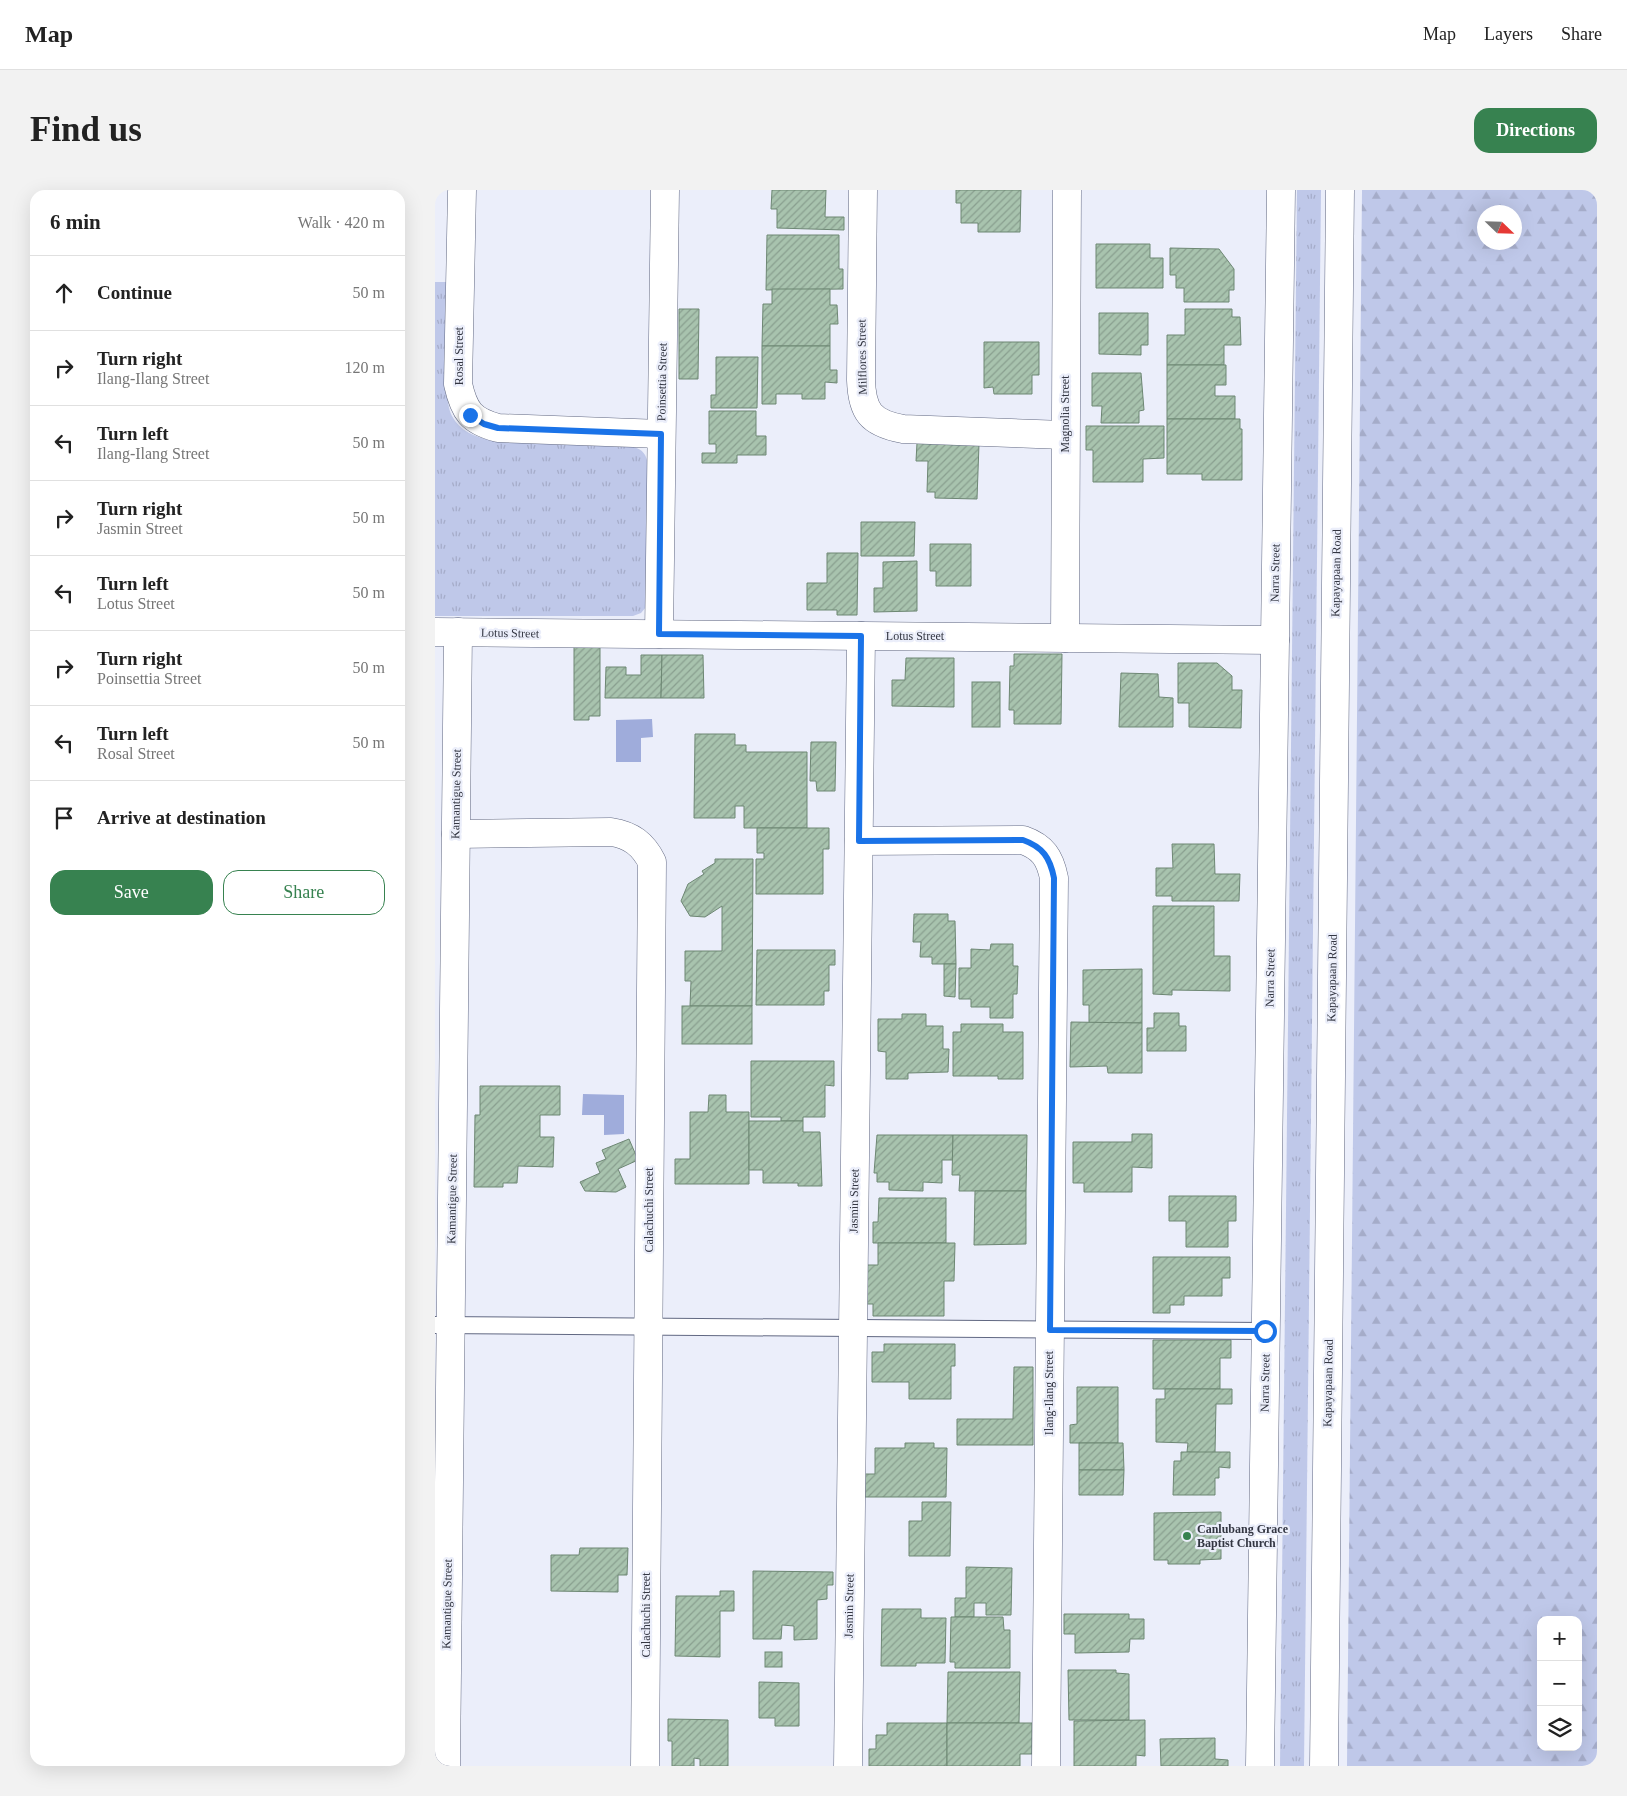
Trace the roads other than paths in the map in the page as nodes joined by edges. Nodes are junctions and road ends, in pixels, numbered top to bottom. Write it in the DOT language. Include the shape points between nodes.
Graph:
graph roads {
  1 [pos="462,190"];
  2 [pos="665,190"];
  3 [pos="863,190"];
  4 [pos="1067,190"];
  5 [pos="1281,190"];
  6 [pos="1340,190"];
  7 [pos="661,434"];
  8 [pos="1064,435"];
  9 [pos="447,632"];
  10 [pos="659,634"];
  11 [pos="861,636"];
  12 [pos="1065,638"];
  13 [pos="1275,640"];
  14 [pos="456,834"];
  15 [pos="859,841"];
  16 [pos="443,1325"];
  17 [pos="648,1326"];
  18 [pos="853,1328"];
  19 [pos="1050,1330"];
  20 [pos="1265,1331"];
  21 [pos="446,1766"];
  22 [pos="645,1766"];
  23 [pos="847,1766"];
  24 [pos="1046,1766"];
  25 [pos="1260,1766"];
  26 [pos="1324,1766"];
  1 -- 7 [label="street, Rosal Street" via="458,384 470,415 498,428"];
  2 -- 7 [label="street, Poinsettia Street"];
  3 -- 8 [label="street, Milflores Street" via="861,380 863,404 868,412 882,424 903,428"];
  4 -- 8 [label="street, Magnolia Street"];
  5 -- 13 [label="street, Narra Street"];
  6 -- 26 [label="street, Kapayapaan Road"];
  7 -- 10 [label="street, Poinsettia Street"];
  8 -- 12 [label="street, Magnolia Street"];
  9 -- 10 [label="street, Lotus Street"];
  9 -- 14 [label="street, Kamantigue Street"];
  10 -- 11 [label="street, Lotus Street"];
  11 -- 12 [label="street, Lotus Street"];
  11 -- 15 [label="street, Jasmin Street"];
  12 -- 13 [label="street, Lotus Street"];
  13 -- 20 [label="street, Narra Street"];
  14 -- 16 [label="street, Kamantigue Street"];
  14 -- 17 [label="street, Calachuchi Street" via="611,832 624,834 636,841 652,862"];
  15 -- 18 [label="street, Jasmin Street"];
  15 -- 19 [label="street, Ilang-Ilang Street" via="1023,840 1035,844 1051,863 1054,878"];
  16 -- 17 [label="lane"];
  16 -- 21 [label="street, Kamantigue Street"];
  17 -- 18 [label="lane"];
  17 -- 22 [label="street, Calachuchi Street"];
  18 -- 19 [label="lane"];
  18 -- 23 [label="street, Jasmin Street"];
  19 -- 20 [label="lane"];
  19 -- 24 [label="street, Ilang-Ilang Street"];
  20 -- 25 [label="street, Narra Street"];
}
